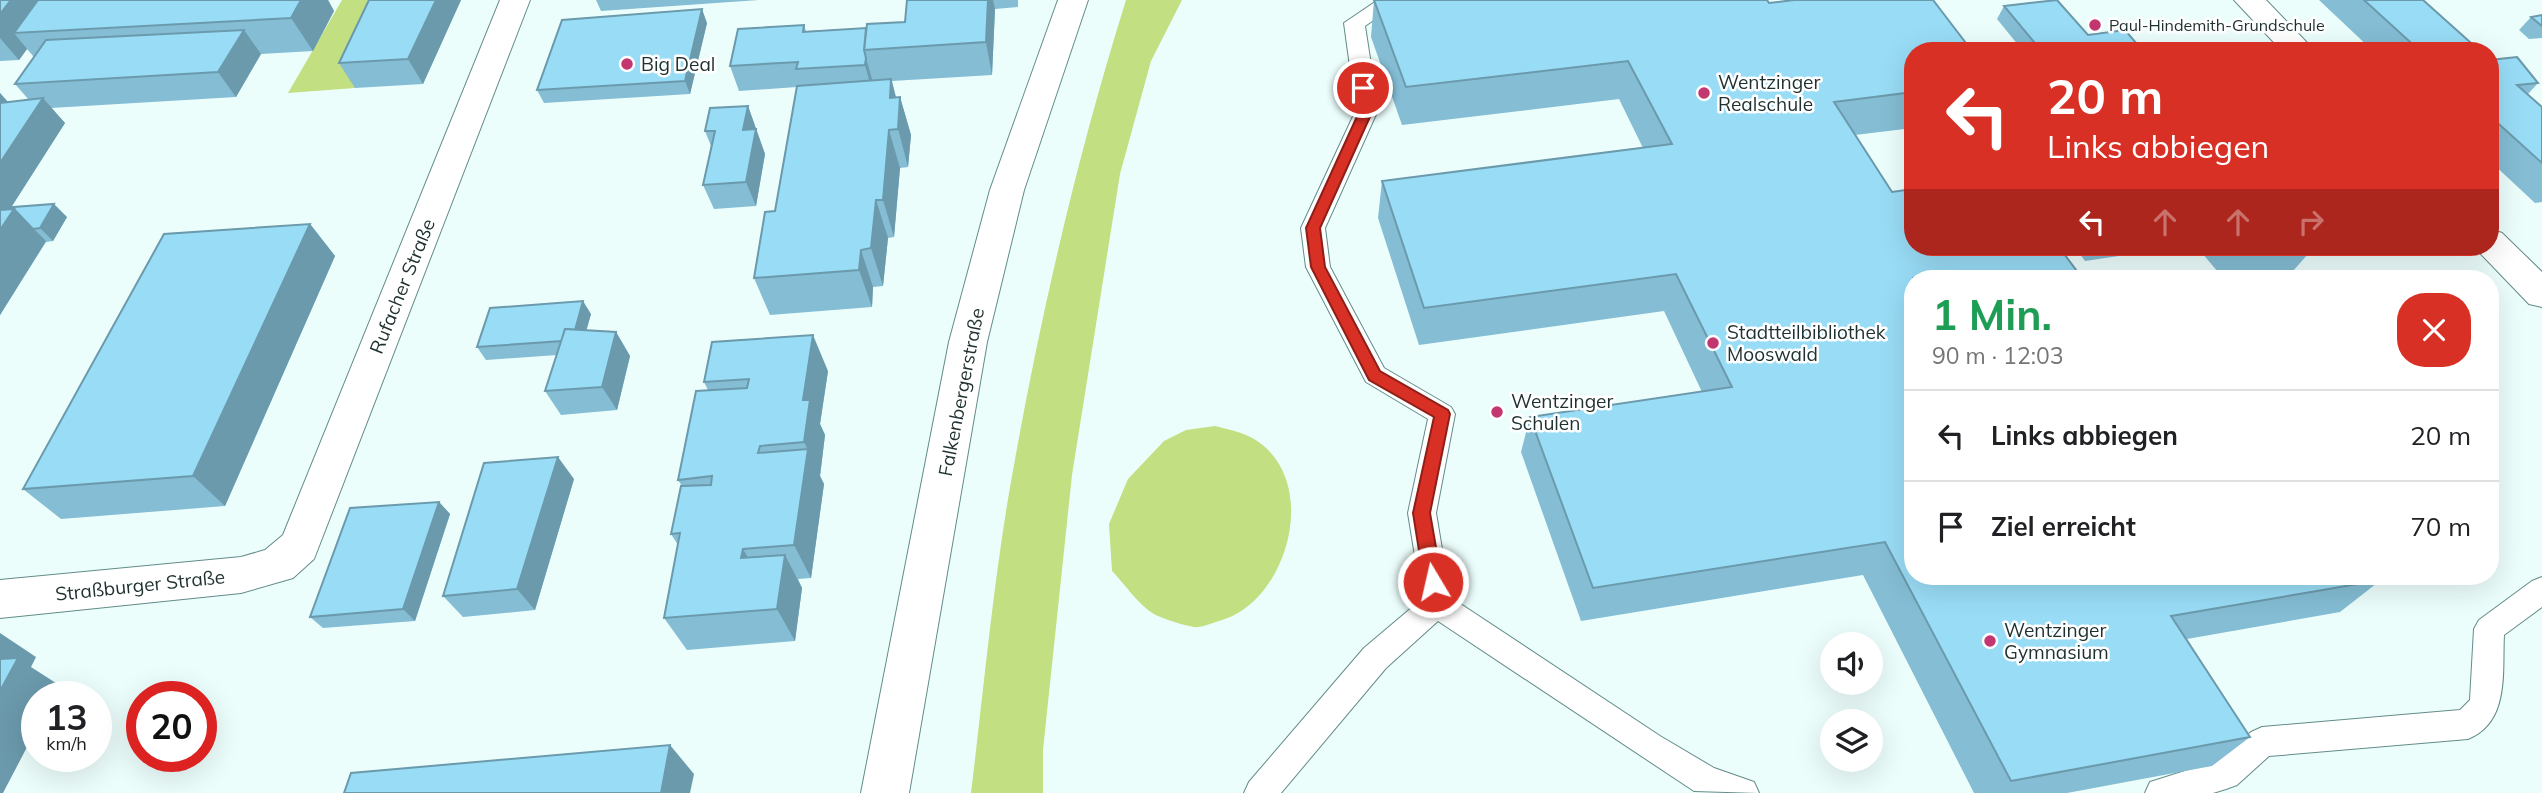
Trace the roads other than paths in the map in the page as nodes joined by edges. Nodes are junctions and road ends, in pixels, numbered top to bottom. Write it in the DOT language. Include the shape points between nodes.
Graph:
graph roads {
  1 [pos="515,0"];
  2 [pos="1073,0"];
  3 [pos="1393,0"];
  4 [pos="2249,0"];
  5 [pos="2291,42"];
  6 [pos="2499,251"];
  7 [pos="2542,294"];
  8 [pos="278,565"];
  9 [pos="2542,590"];
  10 [pos="0,599"];
  11 [pos="1437,604"];
  12 [pos="885,793"];
  13 [pos="1260,793"];
  14 [pos="1743,793"];
  15 [pos="2161,793"];
  1 -- 8 [label="street, Rufacher Straße" via="299,546"];
  2 -- 12 [label="street, Falkenbergerstraße" via="1007,190 968,342"];
  3 -- 11 [label="lane" via="1354,23 1367,110 1313,228 1318,267 1375,375 1442,414 1422,513"];
  4 -- 5 [label="street"];
  6 -- 7 [label="street"];
  8 -- 10 [label="street, Straßburger Straße" via="241,575"];
  9 -- 15 [label="lane" via="2489,629 2485,705 2468,724 2262,742 2226,775"];
  11 -- 13 [label="lane" via="1375,658"];
  11 -- 14 [label="lane" via="1649,746 1705,780"];
}
